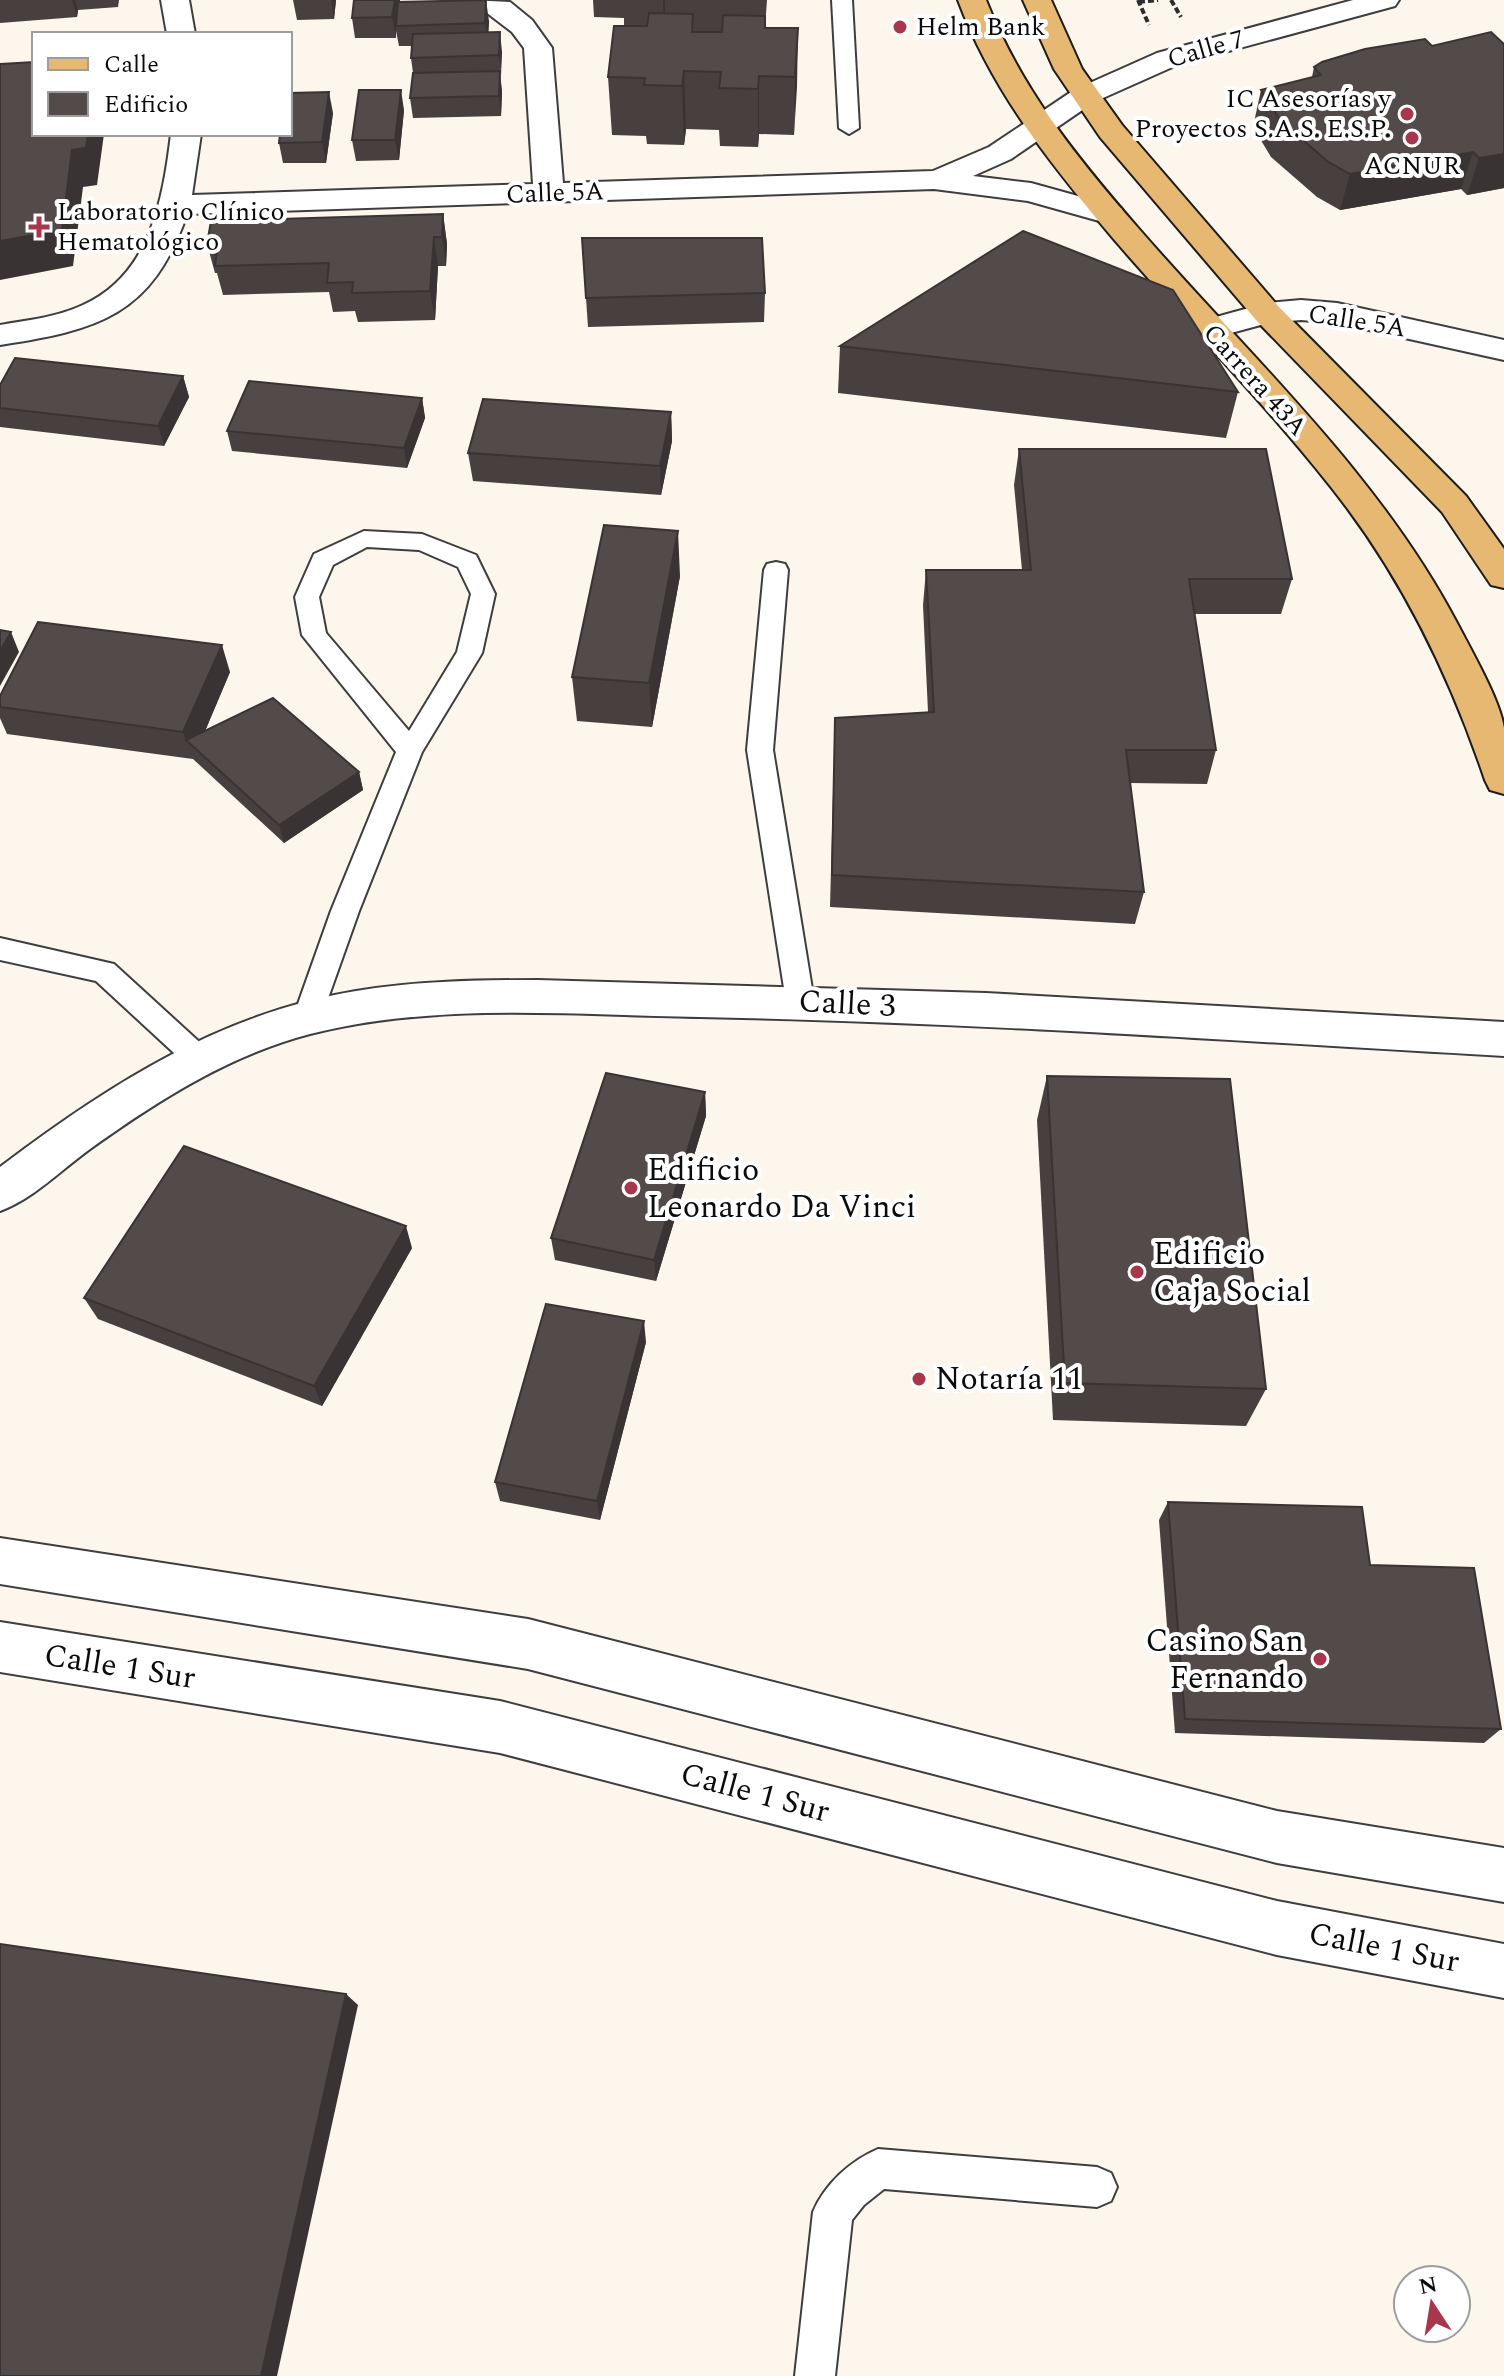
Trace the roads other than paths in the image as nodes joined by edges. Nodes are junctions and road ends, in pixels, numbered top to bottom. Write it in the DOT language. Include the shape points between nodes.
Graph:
graph roads {
  1 [pos="175,0"];
  2 [pos="484,0"];
  3 [pos="842,0"];
  4 [pos="972,0"];
  5 [pos="1037,0"];
  6 [pos="1366,2"];
  7 [pos="181,32"];
  8 [pos="1084,96"];
  9 [pos="849,128"];
  10 [pos="1038,128"];
  11 [pos="186,136"];
  12 [pos="934,180"];
  13 [pos="549,193"];
  14 [pos="176,205"];
  15 [pos="1110,215"];
  16 [pos="1267,313"];
  17 [pos="1209,329"];
  18 [pos="0,335"];
  19 [pos="1504,350"];
  20 [pos="776,570"];
  21 [pos="1504,576"];
  22 [pos="410,751"];
  23 [pos="1504,780"];
  24 [pos="0,949"];
  25 [pos="800,1001"];
  26 [pos="307,1018"];
  27 [pos="1504,1039"];
  28 [pos="197,1057"];
  29 [pos="0,1192"];
  30 [pos="0,1561"];
  31 [pos="0,1647"];
  32 [pos="1504,1875"];
  33 [pos="1504,1971"];
  34 [pos="1097,2187"];
  35 [pos="815,2376"];
  1 -- 7 [label="street"];
  2 -- 13 [label="street" via="522,26 538,48"];
  3 -- 9 [label="lane"];
  4 -- 10 [label="main road, Carrera 43A" via="1002,72"];
  5 -- 8 [label="main road, Carrera 43A"];
  6 -- 8 [label="street, Calle 7" via="1167,59"];
  8 -- 10 [label="street, Calle 7"];
  8 -- 16 [label="main road, Carrera 43A"];
  10 -- 12 [label="street, Calle 5A" via="1000,153"];
  10 -- 15 [label="main road, Carrera 43A"];
  11 -- 14 [label="street"];
  12 -- 13 [label="street, Calle 5A"];
  12 -- 15 [label="street, Calle 5A" via="1031,192"];
  13 -- 14 [label="street, Calle 5A"];
  14 -- 18 [label="street" via="137,282 98,311"];
  15 -- 17 [label="main road, Carrera 43A"];
  16 -- 17 [label="street, Calle 5A"];
  16 -- 19 [label="street, Calle 5A" via="1337,313"];
  16 -- 21 [label="main road, Carrera 43A" via="1454,504"];
  17 -- 23 [label="main road, Carrera 43A" via="1338,475 1403,562 1455,655"];
  20 -- 25 [label="lane" via="760,750"];
  22 -- 22 [label="lane" via="314,635 307,597 323,560 364,539 422,542 467,561 483,594 469,653"];
  22 -- 26 [label="lane"];
  24 -- 28 [label="lane" via="104,972"];
  25 -- 26 [label="street, Calle 3" via="407,1000"];
  25 -- 27 [label="street, Calle 3"];
  26 -- 28 [label="street, Calle 3"];
  28 -- 29 [label="street, Calle 3" via="70,1138"];
  30 -- 32 [label="street" via="528,1644 1277,1837"];
  31 -- 33 [label="street, Calle 1 Sur" via="500,1727 1277,1928"];
  34 -- 35 [label="lane" via="878,2169 833,2212"];
}
